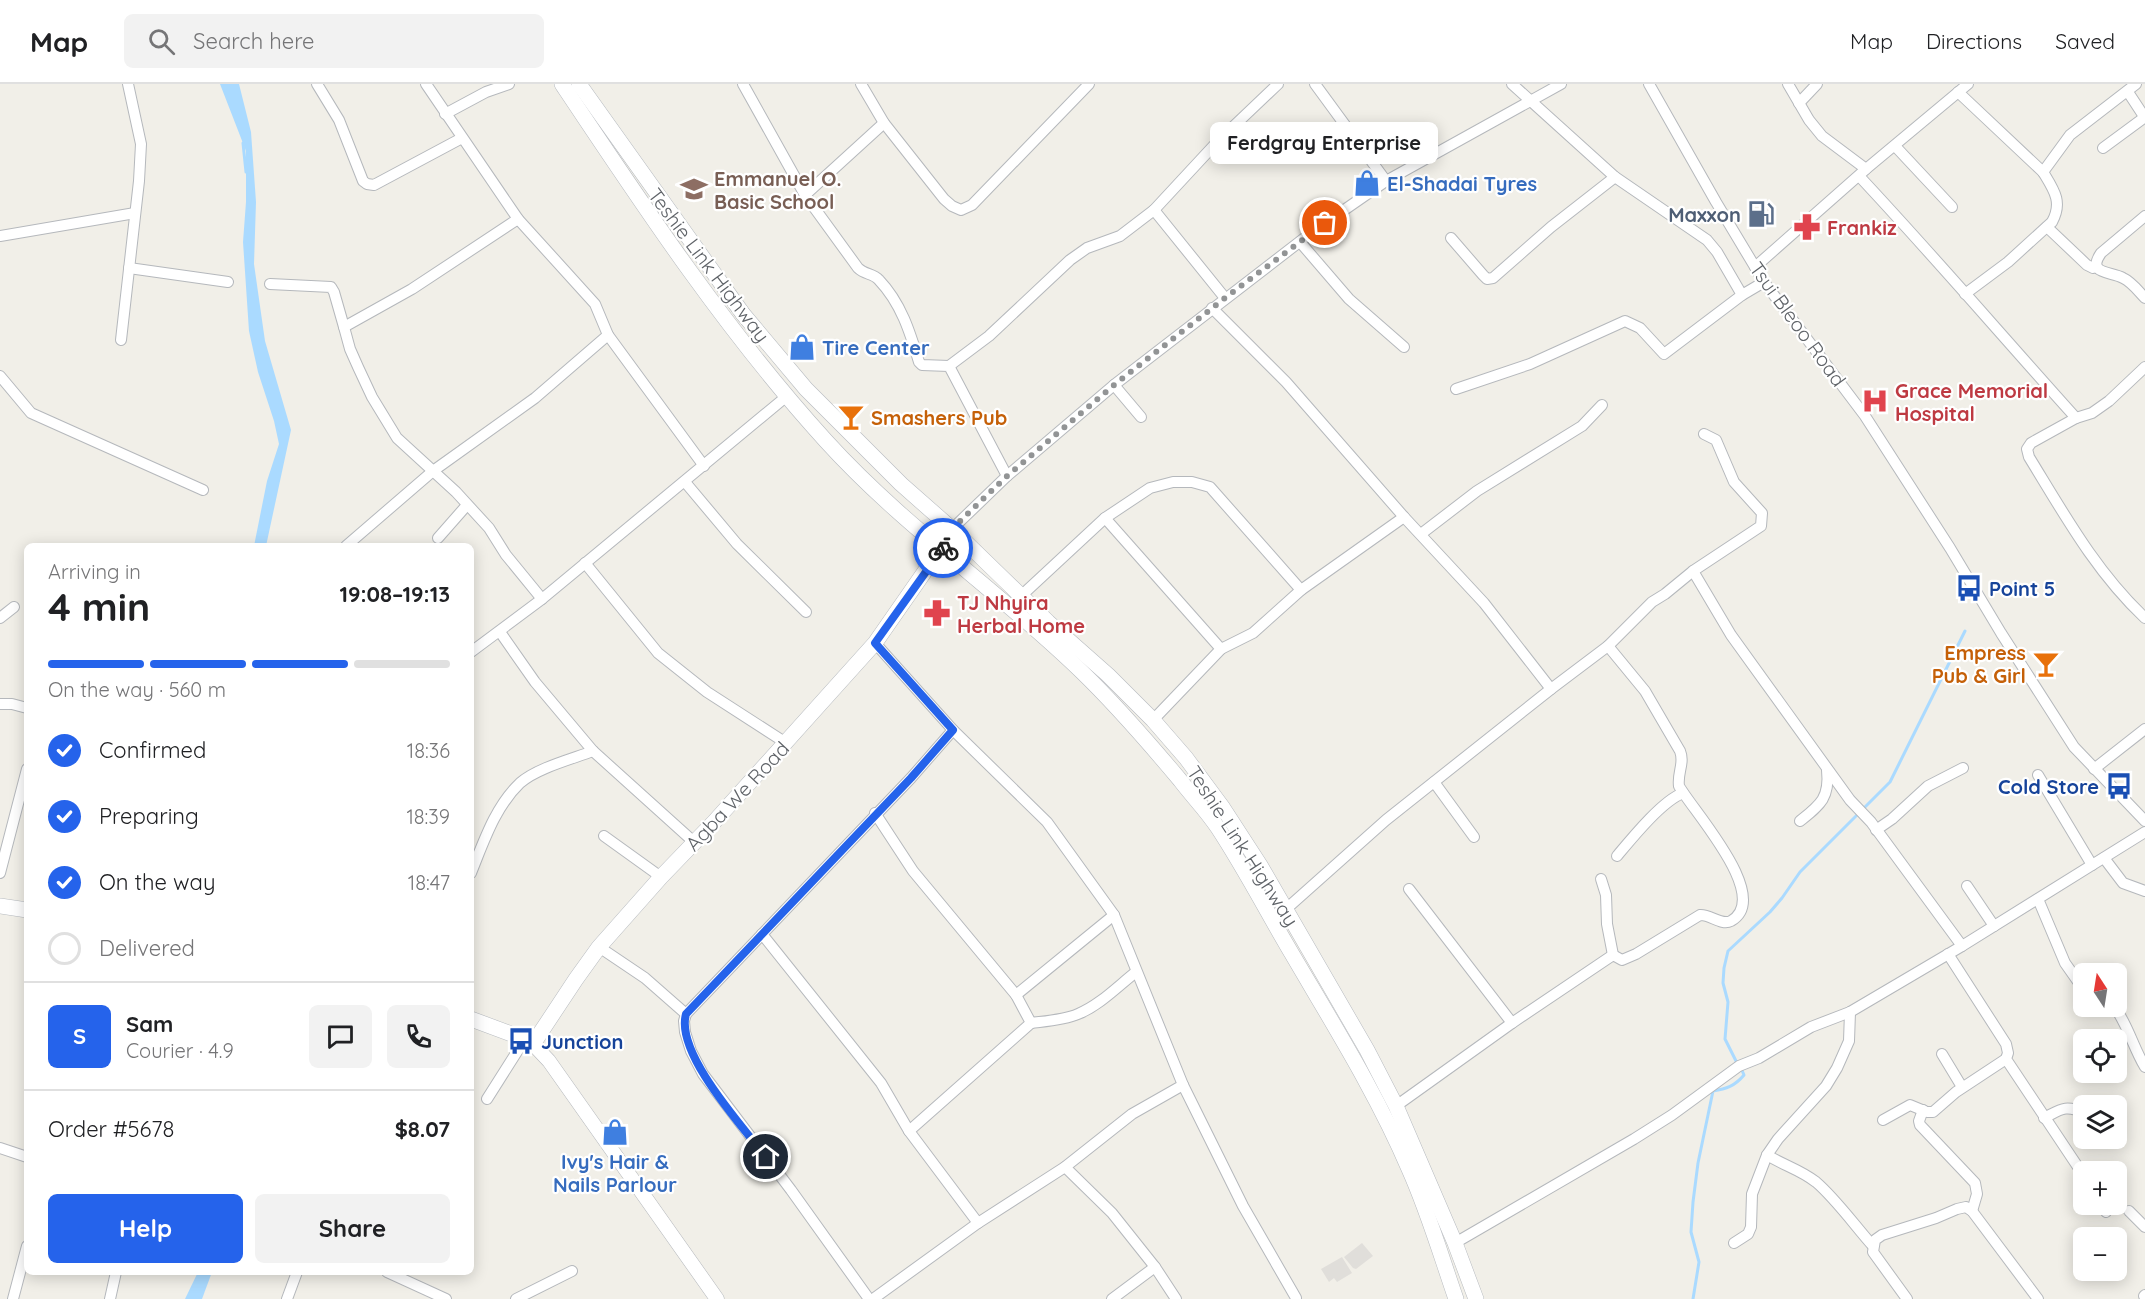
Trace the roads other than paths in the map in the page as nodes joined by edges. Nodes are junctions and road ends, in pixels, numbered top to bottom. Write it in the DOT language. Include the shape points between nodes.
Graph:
graph roads {
  1 [pos="128,84"];
  2 [pos="317,84"];
  3 [pos="426,84"];
  4 [pos="509,84"];
  5 [pos="562,84"];
  6 [pos="579,84"];
  7 [pos="743,84"];
  8 [pos="861,84"];
  9 [pos="1089,84"];
  10 [pos="1278,84"];
  11 [pos="1314,84"];
  12 [pos="1512,84"];
  13 [pos="1561,84"];
  14 [pos="1649,84"];
  15 [pos="1788,84"];
  16 [pos="1817,84"];
  17 [pos="1968,84"];
  18 [pos="2132,88"];
  19 [pos="1958,92"];
  20 [pos="1530,101"];
  21 [pos="1799,103"];
  22 [pos="445,114"];
  23 [pos="2145,118"];
  24 [pos="884,123"];
  25 [pos="462,138"];
  26 [pos="1895,146"];
  27 [pos="2103,148"];
  28 [pos="1862,172"];
  29 [pos="2043,172"];
  30 [pos="1615,177"];
  31 [pos="1386,181"];
  32 [pos="805,195"];
  33 [pos="1952,207"];
  34 [pos="1154,210"];
  35 [pos="135,213"];
  36 [pos="2145,216"];
  37 [pos="518,219"];
  38 [pos="2047,227"];
  39 [pos="0,236"];
  40 [pos="1451,238"];
  41 [pos="1300,242"];
  42 [pos="1755,267"];
  43 [pos="2097,267"];
  44 [pos="129,268"];
  45 [pos="228,282"];
  46 [pos="1764,282"];
  47 [pos="270,284"];
  48 [pos="1965,294"];
  49 [pos="1742,295"];
  50 [pos="1225,298"];
  51 [pos="2145,298"];
  52 [pos="1212,308"];
  53 [pos="345,327"];
  54 [pos="608,335"];
  55 [pos="121,340"];
  56 [pos="1404,348"];
  57 [pos="949,366"];
  58 [pos="2145,367"];
  59 [pos="0,376"];
  60 [pos="1114,385"];
  61 [pos="1456,389"];
  62 [pos="787,396"];
  63 [pos="1602,405"];
  64 [pos="1142,417"];
  65 [pos="2076,418"];
  66 [pos="1704,434"];
  67 [pos="704,466"];
  68 [pos="433,471"];
  69 [pos="1007,476"];
  70 [pos="685,482"];
  71 [pos="203,490"];
  72 [pos="467,505"];
  73 [pos="1404,517"];
  74 [pos="1105,518"];
  75 [pos="952,529"];
  76 [pos="1421,534"];
  77 [pos="438,538"];
  78 [pos="349,543"];
  79 [pos="942,549"];
  80 [pos="585,563"];
  81 [pos="1693,571"];
  82 [pos="1301,590"];
  83 [pos="1021,596"];
  84 [pos="542,599"];
  85 [pos="14,607"];
  86 [pos="806,612"];
  87 [pos="2143,613"];
  88 [pos="0,618"];
  89 [pos="500,632"];
  90 [pos="875,643"];
  91 [pos="1608,646"];
  92 [pos="1221,649"];
  93 [pos="474,650"];
  94 [pos="1551,689"];
  95 [pos="0,704"];
  96 [pos="24,707"];
  97 [pos="1153,720"];
  98 [pos="2145,729"];
  99 [pos="953,730"];
  100 [pos="786,743"];
  101 [pos="593,751"];
  102 [pos="1827,768"];
  103 [pos="1963,768"];
  104 [pos="2094,769"];
  105 [pos="2038,775"];
  106 [pos="24,781"];
  107 [pos="1434,782"];
  108 [pos="1683,793"];
  109 [pos="875,813"];
  110 [pos="1800,821"];
  111 [pos="2145,821"];
  112 [pos="1874,826"];
  113 [pos="2145,832"];
  114 [pos="604,836"];
  115 [pos="1474,837"];
  116 [pos="695,843"];
  117 [pos="475,855"];
  118 [pos="1617,856"];
  119 [pos="2104,858"];
  120 [pos="2092,865"];
  121 [pos="0,873"];
  122 [pos="661,877"];
  123 [pos="1601,879"];
  124 [pos="1967,886"];
  125 [pos="1409,889"];
  126 [pos="2145,891"];
  127 [pos="2038,899"];
  128 [pos="0,906"];
  129 [pos="24,910"];
  130 [pos="1286,910"];
  131 [pos="1113,915"];
  132 [pos="1994,926"];
  133 [pos="762,933"];
  134 [pos="1962,946"];
  135 [pos="599,947"];
  136 [pos="1948,954"];
  137 [pos="1613,955"];
  138 [pos="1136,972"];
  139 [pos="2073,974"];
  140 [pos="1016,994"];
  141 [pos="1850,1012"];
  142 [pos="686,1014"];
  143 [pos="2122,1017"];
  144 [pos="474,1020"];
  145 [pos="1031,1023"];
  146 [pos="1512,1023"];
  147 [pos="529,1042"];
  148 [pos="1942,1054"];
  149 [pos="2006,1059"];
  150 [pos="2145,1067"];
  151 [pos="1183,1085"];
  152 [pos="1962,1087"];
  153 [pos="487,1099"];
  154 [pos="1396,1106"];
  155 [pos="2073,1108"];
  156 [pos="1923,1110"];
  157 [pos="2044,1119"];
  158 [pos="1883,1120"];
  159 [pos="909,1131"];
  160 [pos="0,1148"];
  161 [pos="1767,1155"];
  162 [pos="24,1156"];
  163 [pos="2073,1161"];
  164 [pos="1065,1167"];
  165 [pos="1972,1211"];
  166 [pos="2129,1211"];
  167 [pos="978,1223"];
  168 [pos="2145,1227"];
  169 [pos="1455,1243"];
  170 [pos="1734,1243"];
  171 [pos="1873,1246"];
  172 [pos="24,1257"];
  173 [pos="1155,1267"];
  174 [pos="572,1270"];
  175 [pos="115,1275"];
  176 [pos="296,1275"];
  177 [pos="395,1275"];
  178 [pos="13,1299"];
  179 [pos="110,1299"];
  180 [pos="287,1299"];
  181 [pos="446,1299"];
  182 [pos="516,1299"];
  183 [pos="717,1299"];
  184 [pos="871,1299"];
  185 [pos="1112,1299"];
  186 [pos="1176,1299"];
  187 [pos="1296,1299"];
  188 [pos="1456,1299"];
  189 [pos="1476,1299"];
  190 [pos="1907,1299"];
  191 [pos="2038,1299"];
  1 -- 35 [label="street" via="141,144"];
  2 -- 25 [label="street" via="339,120 363,181 368,184 374,185"];
  3 -- 22 [label="street"];
  4 -- 22 [label="street"];
  5 -- 62 [label="main road, Teshie Link Highway" via="688,270"];
  6 -- 75 [label="main road, Teshie Link Highway" via="743,314 785,366 901,484"];
  7 -- 32 [label="street"];
  8 -- 24 [label="street"];
  9 -- 24 [label="street" via="972,206 961,210 944,199"];
  10 -- 34 [label="street"];
  11 -- 31 [label="street"];
  12 -- 20 [label="street"];
  13 -- 20 [label="street"];
  14 -- 42 [label="street, Tsui Bleoo Road"];
  15 -- 21 [label="street"];
  16 -- 21 [label="street"];
  17 -- 19 [label="street"];
  18 -- 23 [label="street"];
  18 -- 29 [label="street" via="2070,135"];
  19 -- 26 [label="street"];
  19 -- 29 [label="street"];
  20 -- 30 [label="street"];
  20 -- 31 [label="street"];
  21 -- 28 [label="street" via="1822,136"];
  22 -- 25 [label="street"];
  23 -- 27 [label="street"];
  24 -- 32 [label="street"];
  25 -- 37 [label="street"];
  26 -- 28 [label="street"];
  26 -- 33 [label="street"];
  28 -- 42 [label="street"];
  28 -- 48 [label="street"];
  29 -- 38 [label="street" via="2058,202 2056,214"];
  30 -- 40 [label="street" via="1493,278 1482,275"];
  30 -- 49 [label="street" via="1707,240"];
  31 -- 41 [label="street"];
  32 -- 57 [label="street" via="858,268 877,278 895,302 919,362"];
  34 -- 50 [label="street"];
  34 -- 57 [label="street" via="1120,236 1087,248 1070,260 989,336"];
  35 -- 39 [label="street"];
  35 -- 44 [label="street"];
  36 -- 43 [label="street" via="2100,253"];
  37 -- 53 [label="street" via="412,289"];
  37 -- 54 [label="street" via="595,304"];
  38 -- 43 [label="street" via="2087,265"];
  38 -- 48 [label="street"];
  41 -- 50 [label="street"];
  41 -- 56 [label="street" via="1349,299"];
  42 -- 46 [label="street, Tsui Bleoo Road"];
  43 -- 51 [label="street" via="2123,277"];
  44 -- 45 [label="street"];
  44 -- 55 [label="street"];
  46 -- 49 [label="street"];
  46 -- 104 [label="street, Tsui Bleoo Road" via="1865,416 2074,747"];
  47 -- 53 [label="street" via="330,287"];
  48 -- 65 [label="street"];
  49 -- 61 [label="street" via="1664,354 1640,328 1625,321 1530,364"];
  50 -- 52 [label="street"];
  52 -- 60 [label="street"];
  52 -- 73 [label="street" via="1286,382"];
  53 -- 68 [label="street" via="350,349 372,397 397,438"];
  54 -- 67 [label="street"];
  54 -- 68 [label="street" via="535,398"];
  57 -- 69 [label="street"];
  58 -- 65 [label="street" via="2109,401"];
  59 -- 71 [label="street" via="31,413"];
  60 -- 64 [label="street"];
  60 -- 69 [label="street"];
  62 -- 67 [label="street"];
  62 -- 79 [label="main road, Teshie Link Highway" via="874,491"];
  63 -- 76 [label="street" via="1582,426 1477,492"];
  65 -- 87 [label="street" via="2031,443 2027,449 2029,457 2082,544 2113,584"];
  66 -- 81 [label="street" via="1716,440 1730,476 1762,513 1762,520 1761,526"];
  67 -- 70 [label="street"];
  68 -- 72 [label="street"];
  68 -- 78 [label="street"];
  69 -- 75 [label="street"];
  70 -- 80 [label="street"];
  70 -- 86 [label="street" via="737,544"];
  72 -- 77 [label="street"];
  72 -- 84 [label="street"];
  73 -- 76 [label="street"];
  73 -- 82 [label="street"];
  74 -- 82 [label="street" via="1150,488 1173,482 1210,487"];
  74 -- 83 [label="street"];
  74 -- 92 [label="street"];
  75 -- 79 [label="main road, Agba We Road"];
  75 -- 83 [label="main road, Teshie Link Highway"];
  76 -- 94 [label="street" via="1484,603"];
  79 -- 90 [label="main road, Agba We Road"];
  79 -- 188 [label="main road, Teshie Link Highway" via="1082,672 1140,732 1217,825 1384,1116 1410,1171"];
  80 -- 84 [label="street"];
  80 -- 100 [label="street" via="658,653 707,692"];
  81 -- 91 [label="street" via="1641,611"];
  81 -- 102 [label="street" via="1731,635"];
  82 -- 92 [label="street" via="1253,633"];
  83 -- 97 [label="main road, Teshie Link Highway"];
  84 -- 89 [label="street"];
  85 -- 88 [label="street"];
  89 -- 93 [label="street"];
  89 -- 101 [label="street" via="535,682"];
  90 -- 99 [label="street"];
  90 -- 100 [label="main road, Agba We Road"];
  91 -- 94 [label="street"];
  91 -- 108 [label="street" via="1645,691 1680,752 1683,763 1678,778"];
  92 -- 97 [label="street"];
  94 -- 107 [label="street"];
  95 -- 96 [label="street"];
  97 -- 130 [label="main road, Teshie Link Highway" via="1223,808"];
  98 -- 104 [label="street"];
  99 -- 109 [label="street"];
  99 -- 131 [label="street" via="1047,822"];
  100 -- 116 [label="main road, Agba We Road"];
  101 -- 116 [label="street"];
  101 -- 117 [label="street" via="521,782 499,808"];
  102 -- 110 [label="street" via="1826,794"];
  102 -- 112 [label="street"];
  103 -- 112 [label="street" via="1928,786 1892,819"];
  104 -- 111 [label="street, Tsui Bleoo Road"];
  105 -- 120 [label="street"];
  106 -- 121 [label="street"];
  107 -- 115 [label="street"];
  107 -- 130 [label="street"];
  108 -- 118 [label="street" via="1639,830"];
  108 -- 137 [label="street" via="1727,854 1737,877 1742,908 1730,922 1700,915 1636,954 1622,960"];
  109 -- 133 [label="street"];
  109 -- 140 [label="street" via="913,871"];
  112 -- 134 [label="street"];
  113 -- 119 [label="street"];
  114 -- 122 [label="street"];
  116 -- 122 [label="main road, Agba We Road"];
  119 -- 120 [label="street"];
  119 -- 126 [label="street" via="2123,883"];
  120 -- 127 [label="street"];
  122 -- 135 [label="main road, Agba We Road"];
  123 -- 137 [label="street"];
  124 -- 132 [label="street"];
  125 -- 146 [label="street"];
  127 -- 132 [label="street"];
  127 -- 139 [label="street"];
  128 -- 129 [label="main road"];
  130 -- 154 [label="main road, Teshie Link Highway"];
  131 -- 138 [label="street"];
  131 -- 140 [label="street"];
  132 -- 134 [label="street"];
  133 -- 142 [label="street"];
  133 -- 159 [label="street" via="881,1083"];
  134 -- 136 [label="street"];
  135 -- 142 [label="street" via="645,978"];
  135 -- 147 [label="main road, Agba We Road"];
  136 -- 141 [label="street"];
  136 -- 149 [label="street" via="2006,1044"];
  137 -- 146 [label="street"];
  138 -- 145 [label="street" via="1079,1014"];
  138 -- 151 [label="street"];
  140 -- 145 [label="street"];
  141 -- 161 [label="street" via="1850,1041 1837,1068"];
  141 -- 169 [label="street" via="1811,1027 1759,1058 1739,1065 1634,1139"];
  142 -- 184 [label="street" via="685,1032 704,1074"];
  143 -- 150 [label="street"];
  144 -- 147 [label="main road"];
  145 -- 159 [label="street"];
  146 -- 154 [label="street"];
  147 -- 153 [label="street"];
  147 -- 183 [label="street" via="549,1061"];
  148 -- 152 [label="street"];
  149 -- 152 [label="street"];
  149 -- 157 [label="street"];
  151 -- 164 [label="street" via="1132,1114"];
  151 -- 187 [label="street" via="1243,1206"];
  152 -- 156 [label="street" via="1933,1112"];
  154 -- 169 [label="main road, Teshie Link Highway"];
  155 -- 157 [label="street" via="2064,1108"];
  156 -- 158 [label="street" via="1910,1105"];
  156 -- 165 [label="street" via="1920,1125 1975,1183 1977,1194"];
  157 -- 163 [label="street"];
  159 -- 167 [label="street"];
  160 -- 162 [label="street"];
  161 -- 170 [label="street" via="1752,1194 1751,1227 1748,1234"];
  161 -- 171 [label="street" via="1817,1183"];
  164 -- 167 [label="street"];
  164 -- 173 [label="street" via="1112,1213"];
  165 -- 171 [label="street" via="1966,1207 1957,1209 1882,1235"];
  165 -- 191 [label="street"];
  166 -- 168 [label="street"];
  167 -- 184 [label="street"];
  169 -- 189 [label="main road, Teshie Link Highway"];
  171 -- 190 [label="street" via="1873,1252"];
  172 -- 178 [label="street"];
  173 -- 185 [label="street"];
  173 -- 186 [label="street"];
  174 -- 182 [label="street"];
  175 -- 179 [label="street"];
  176 -- 180 [label="street"];
  177 -- 181 [label="street"];
}
